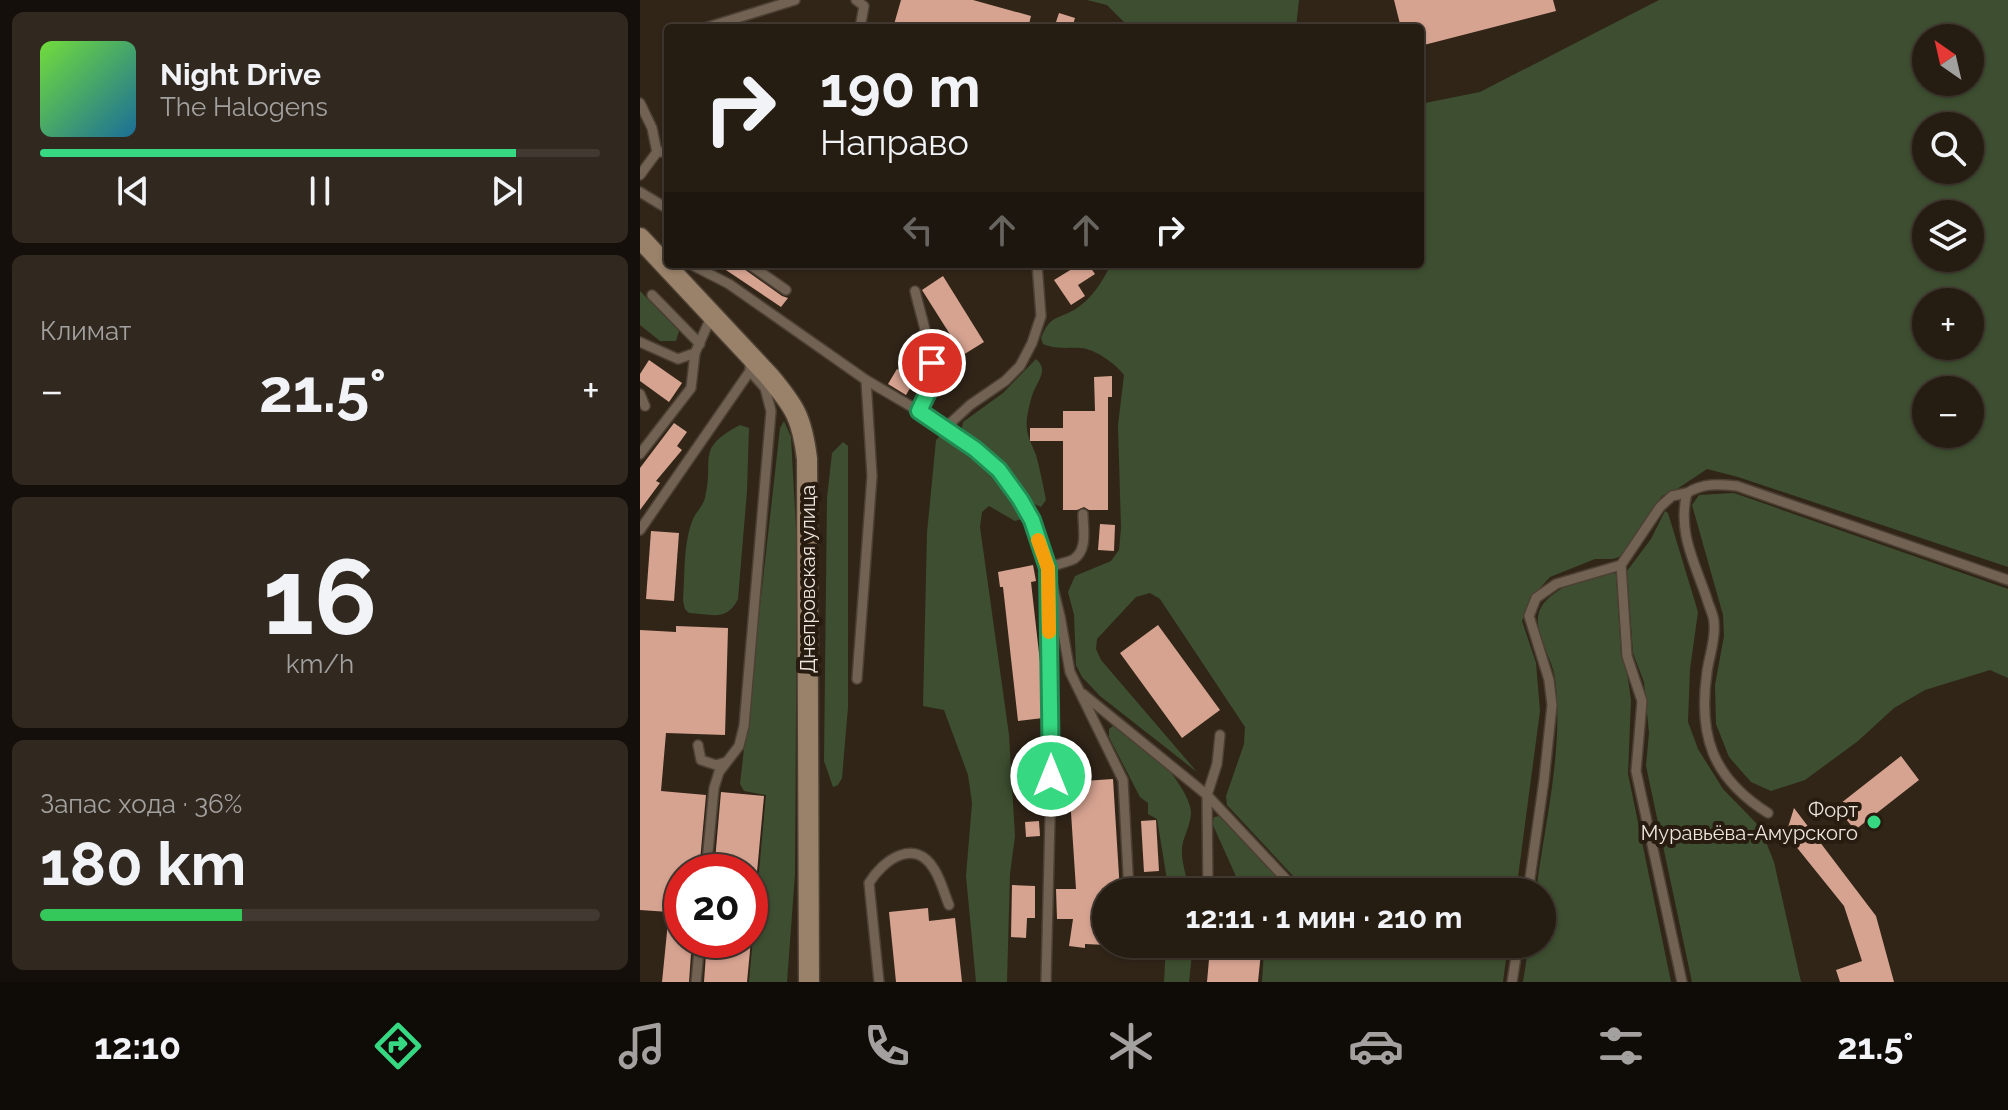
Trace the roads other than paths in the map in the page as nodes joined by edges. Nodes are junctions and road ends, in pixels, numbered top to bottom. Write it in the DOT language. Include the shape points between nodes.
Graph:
graph roads {
  1 [pos="795,0"];
  2 [pos="861,2"];
  3 [pos="718,24"];
  4 [pos="860,24"];
  5 [pos="640,103"];
  6 [pos="657,152"];
  7 [pos="664,152"];
  8 [pos="640,175"];
  9 [pos="640,192"];
  10 [pos="664,207"];
  11 [pos="640,238"];
  12 [pos="664,258"];
  13 [pos="676,268"];
  14 [pos="698,268"];
  15 [pos="755,268"];
  16 [pos="1037,268"];
  17 [pos="786,290"];
  18 [pos="915,291"];
  19 [pos="652,295"];
  20 [pos="712,315"];
  21 [pos="640,342"];
  22 [pos="697,348"];
  23 [pos="750,363"];
  24 [pos="866,380"];
  25 [pos="640,394"];
  26 [pos="645,406"];
  27 [pos="919,411"];
  28 [pos="944,429"];
  29 [pos="640,454"];
  30 [pos="1687,493"];
  31 [pos="1083,514"];
  32 [pos="640,530"];
  33 [pos="1621,565"];
  34 [pos="1048,568"];
  35 [pos="2008,580"];
  36 [pos="857,679"];
  37 [pos="1080,692"];
  38 [pos="1220,735"];
  39 [pos="698,745"];
  40 [pos="730,761"];
  41 [pos="1207,795"];
  42 [pos="1768,813"];
  43 [pos="708,854"];
  44 [pos="1128,878"];
  45 [pos="1208,878"];
  46 [pos="1285,878"];
  47 [pos="1530,878"];
  48 [pos="949,905"];
  49 [pos="698,958"];
  50 [pos="1516,958"];
  51 [pos="696,982"];
  52 [pos="809,982"];
  53 [pos="879,982"];
  54 [pos="1046,982"];
  55 [pos="1512,982"];
  56 [pos="1682,982"];
  1 -- 3 [label="lane"];
  2 -- 4 [label="lane"];
  5 -- 6 [label="lane"];
  6 -- 7 [label="lane"];
  6 -- 8 [label="lane"];
  9 -- 10 [label="lane"];
  11 -- 12 [label="main road, Днепровская улица"];
  13 -- 20 [label="main road, Днепровская улица"];
  14 -- 24 [label="lane"];
  15 -- 17 [label="lane"];
  16 -- 28 [label="lane" via="1041,316 1020,366"];
  18 -- 27 [label="lane" via="932,363"];
  19 -- 22 [label="lane"];
  20 -- 22 [label="lane"];
  20 -- 23 [label="main road, Днепровская улица"];
  21 -- 22 [label="lane" via="678,359"];
  22 -- 29 [label="lane" via="691,388"];
  23 -- 32 [label="lane"];
  23 -- 40 [label="lane" via="771,411 744,726"];
  23 -- 52 [label="main road, Днепровская улица" via="799,416 807,459"];
  24 -- 27 [label="lane"];
  24 -- 36 [label="lane" via="872,476"];
  25 -- 26 [label="lane"];
  27 -- 28 [label="lane"];
  28 -- 34 [label="lane" via="999,470 1032,520"];
  30 -- 33 [label="lane" via="1672,496 1660,507"];
  30 -- 35 [label="lane" via="1699,486 1737,486"];
  30 -- 42 [label="lane" via="1685,533 1714,623 1703,725 1726,777"];
  31 -- 34 [label="lane" via="1084,544 1075,558"];
  33 -- 47 [label="lane" via="1556,584 1536,598 1529,616 1552,705"];
  33 -- 56 [label="lane" via="1627,656 1642,701 1636,771"];
  34 -- 37 [label="lane" via="1070,672"];
  34 -- 54 [label="lane" via="1051,776"];
  37 -- 41 [label="lane"];
  37 -- 44 [label="lane" via="1123,780"];
  38 -- 41 [label="lane"];
  39 -- 40 [label="lane" via="701,760 716,765"];
  40 -- 43 [label="lane" via="714,788"];
  41 -- 45 [label="lane"];
  41 -- 46 [label="lane"];
  48 -- 53 [label="lane" via="935,870 919,855 899,854 877,870 869,883"];
  49 -- 51 [label="lane"];
  50 -- 55 [label="lane"];
}
